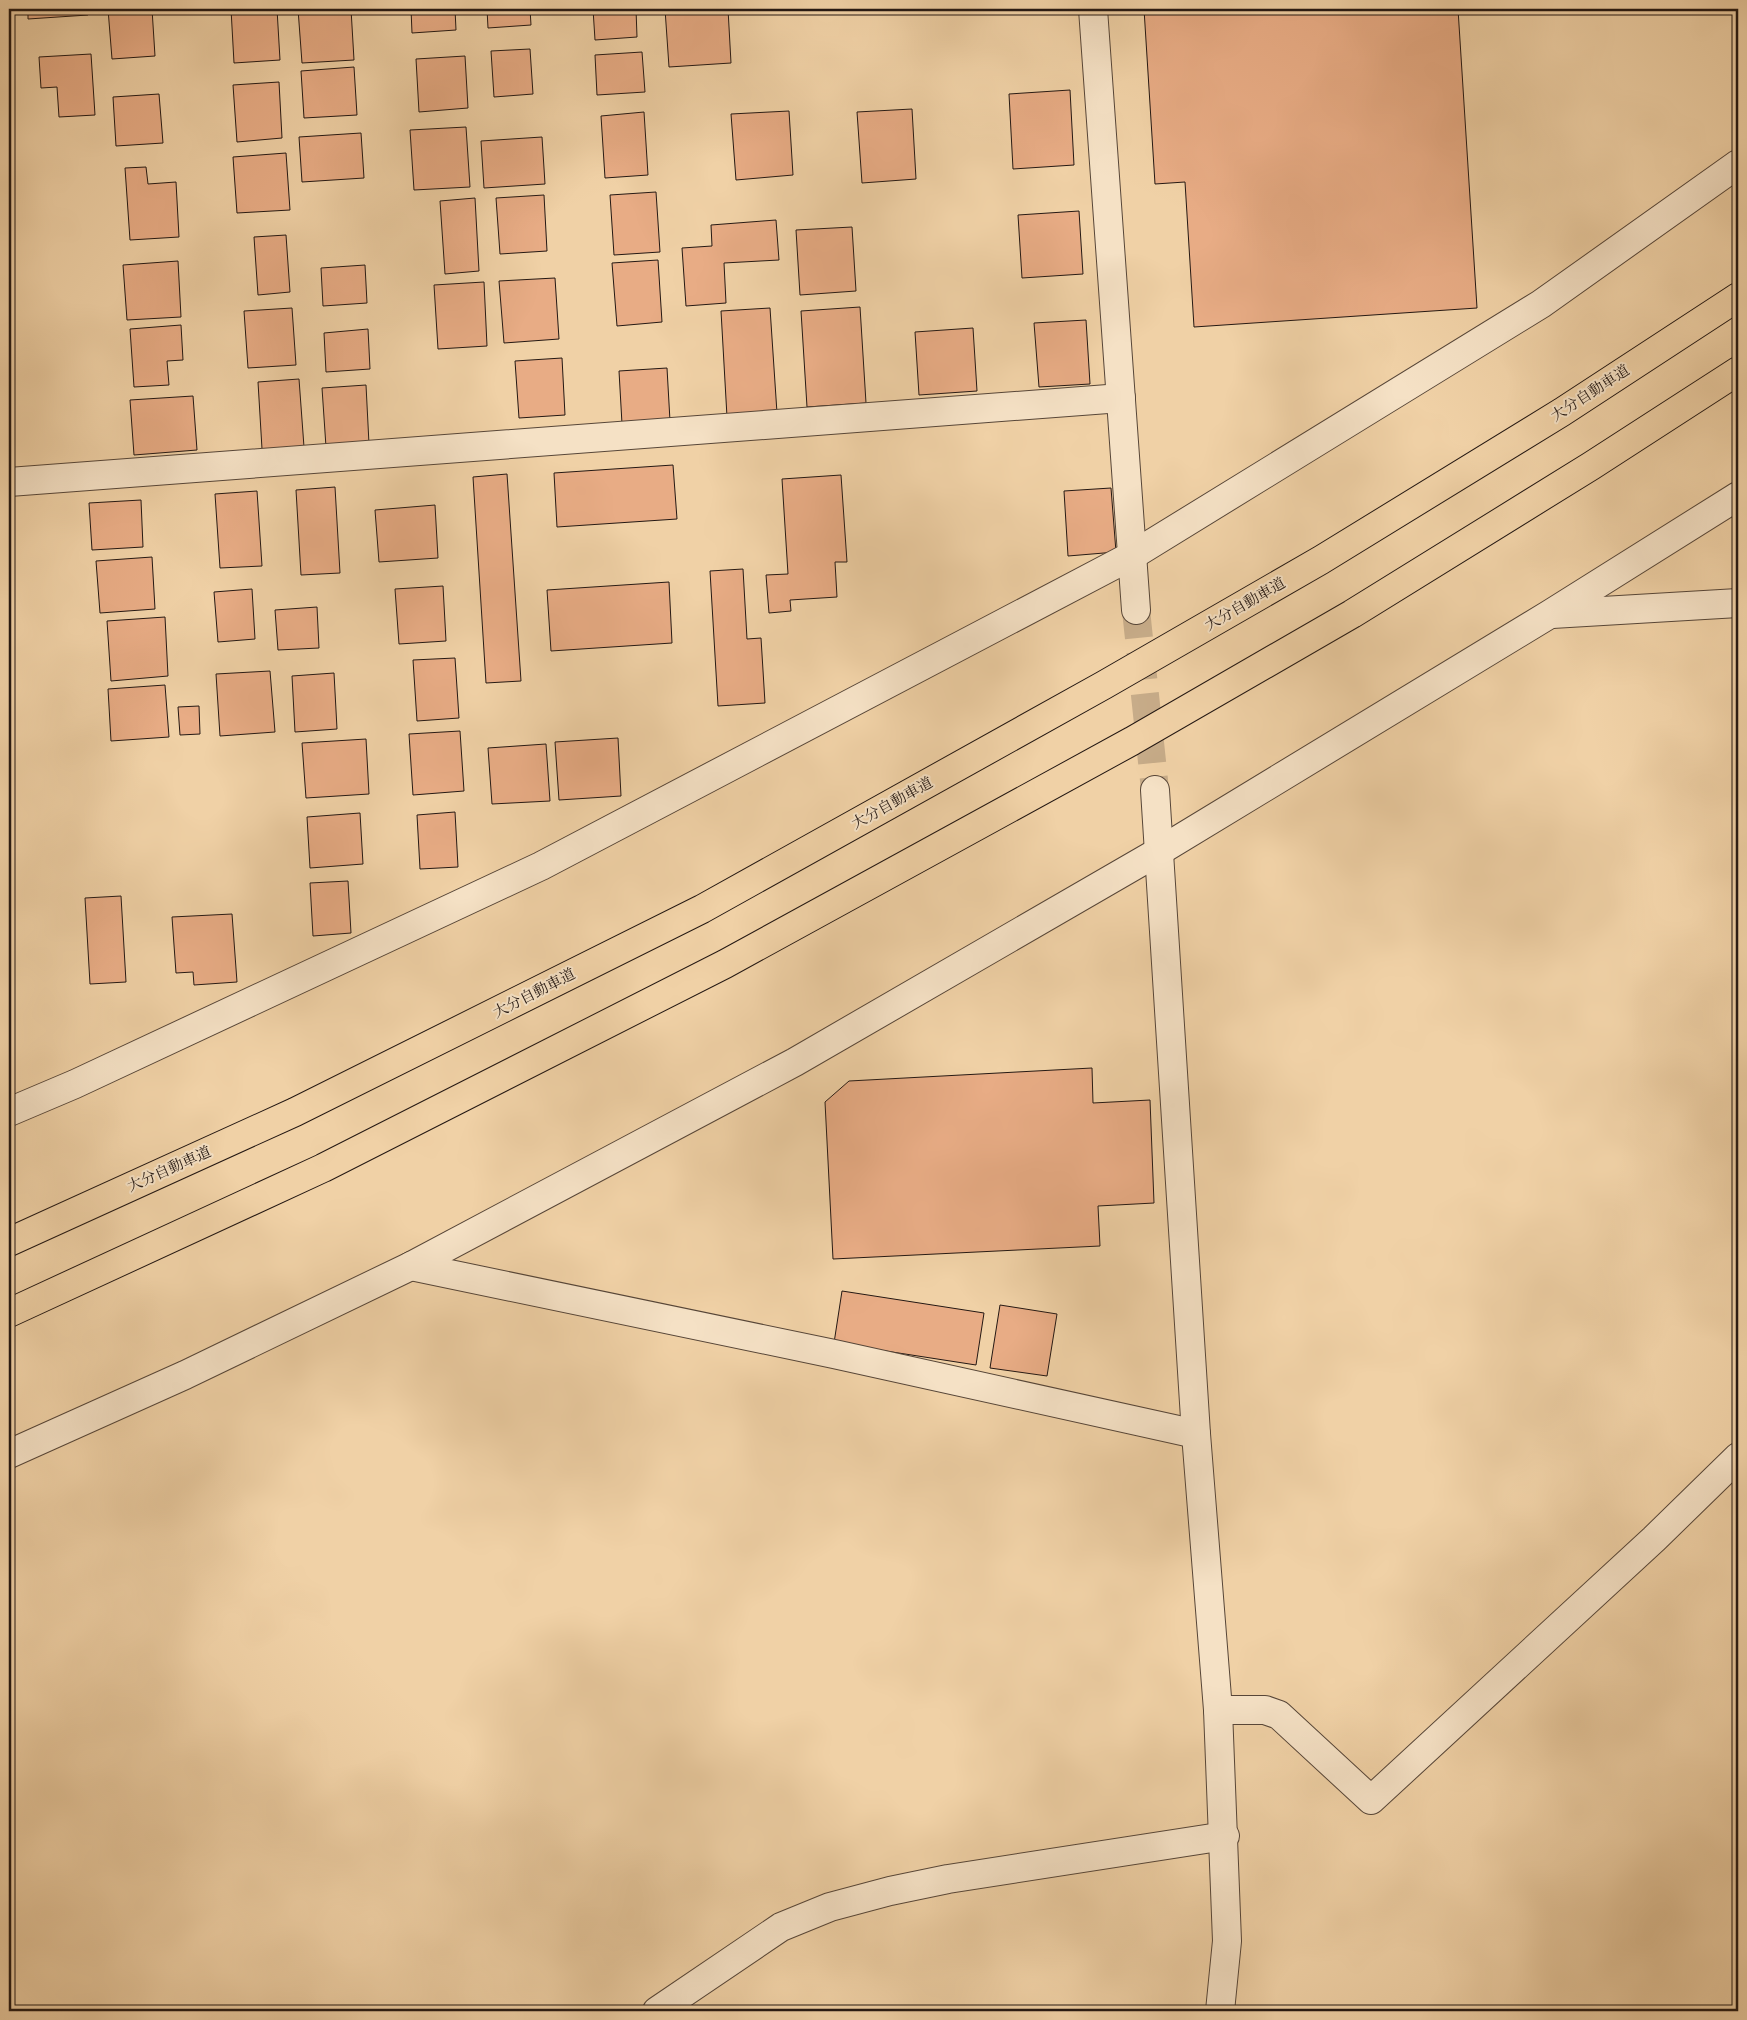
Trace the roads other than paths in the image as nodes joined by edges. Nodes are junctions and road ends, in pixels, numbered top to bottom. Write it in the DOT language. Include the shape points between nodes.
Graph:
graph roads {
  1 [pos="1093,9"];
  2 [pos="1738,164"];
  3 [pos="1738,297"];
  4 [pos="1738,371"];
  5 [pos="1121,398"];
  6 [pos="9,482"];
  7 [pos="1738,496"];
  8 [pos="1133,555"];
  9 [pos="1738,603"];
  10 [pos="1136,610"];
  11 [pos="1550,614"];
  12 [pos="1155,790"];
  13 [pos="1158,852"];
  14 [pos="9,1112"];
  15 [pos="9,1242"];
  16 [pos="410,1266"];
  17 [pos="9,1313"];
  18 [pos="1196,1434"];
  19 [pos="9,1454"];
  20 [pos="1738,1457"];
  21 [pos="1218,1710"];
  22 [pos="1225,1836"];
  23 [pos="657,2011"];
  24 [pos="1220,2011"];
  1 -- 5 [label="street"];
  2 -- 8 [label="street" via="1541,304"];
  3 -- 15 [label="highway, 大分自動車道" via="1562,412 1321,560 702,909 295,1112"];
  4 -- 17 [label="highway" via="1344,618 1132,741 725,964 323,1168"];
  5 -- 6 [label="street"];
  5 -- 8 [label="street"];
  7 -- 11 [label="street"];
  8 -- 10 [label="street"];
  8 -- 14 [label="street" via="541,866"];
  9 -- 11 [label="street"];
  11 -- 13 [label="street"];
  12 -- 13 [label="street"];
  13 -- 16 [label="street" via="795,1062"];
  13 -- 18 [label="street"];
  16 -- 18 [label="street" via="834,1354"];
  16 -- 19 [label="street" via="185,1375"];
  18 -- 21 [label="street"];
  20 -- 21 [label="street" via="1654,1539 1371,1800 1279,1715 1265,1710"];
  21 -- 22 [label="street"];
  22 -- 23 [label="street" via="948,1879 830,1907 781,1927"];
  22 -- 24 [label="street" via="1227,1941"];
}
